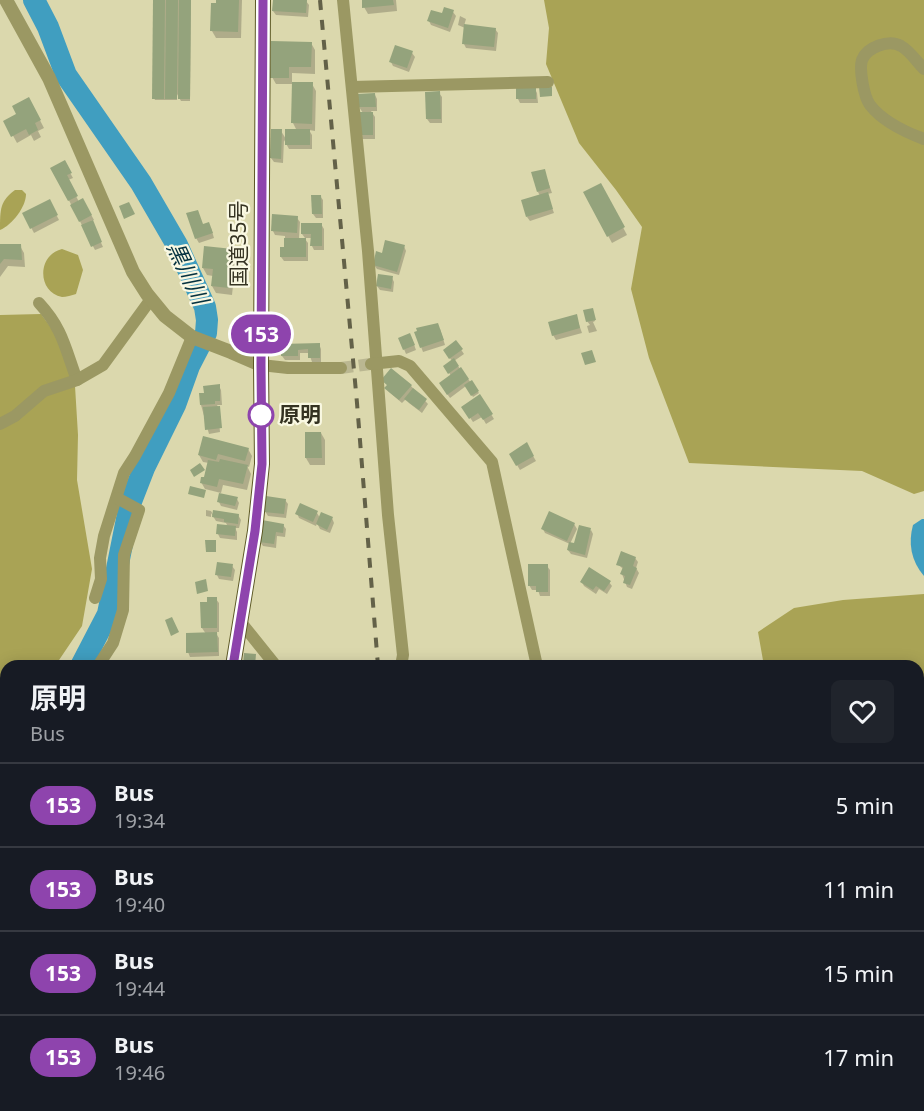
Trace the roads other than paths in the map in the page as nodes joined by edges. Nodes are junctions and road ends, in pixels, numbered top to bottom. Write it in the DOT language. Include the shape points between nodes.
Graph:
graph roads {
  1 [pos="6,0"];
  2 [pos="263,0"];
  3 [pos="343,0"];
  4 [pos="924,69"];
  5 [pos="548,82"];
  6 [pos="352,87"];
  7 [pos="924,139"];
  8 [pos="151,299"];
  9 [pos="39,303"];
  10 [pos="192,338"];
  11 [pos="374,364"];
  12 [pos="261,365"];
  13 [pos="341,368"];
  14 [pos="77,380"];
  15 [pos="0,424"];
  16 [pos="118,498"];
  17 [pos="95,598"];
  18 [pos="239,620"];
  19 [pos="102,660"];
  20 [pos="234,660"];
  21 [pos="271,660"];
  22 [pos="402,660"];
  23 [pos="536,660"];
  1 -- 8 [label="street" via="49,78 133,272"];
  2 -- 12 [label="highway, 国道35号"];
  3 -- 6 [label="street"];
  4 -- 7 [label="street" via="901,45 888,42 870,49 862,60 862,82 869,104 893,125"];
  5 -- 6 [label="street"];
  6 -- 11 [label="street"];
  8 -- 10 [label="street"];
  8 -- 14 [label="street" via="103,365"];
  9 -- 14 [label="street" via="53,318 65,341"];
  10 -- 12 [label="street"];
  10 -- 16 [label="street" via="169,393 124,473"];
  11 -- 22 [label="street"];
  11 -- 23 [label="street" via="399,361 410,366 492,462"];
  12 -- 13 [label="street"];
  12 -- 18 [label="highway, 国道35号" via="262,464"];
  14 -- 15 [label="street" via="44,391"];
  16 -- 17 [label="street" via="104,536 101,579"];
  16 -- 19 [label="street" via="138,510 124,555 123,610"];
  18 -- 20 [label="highway, 国道35号"];
  18 -- 21 [label="street"];
}
